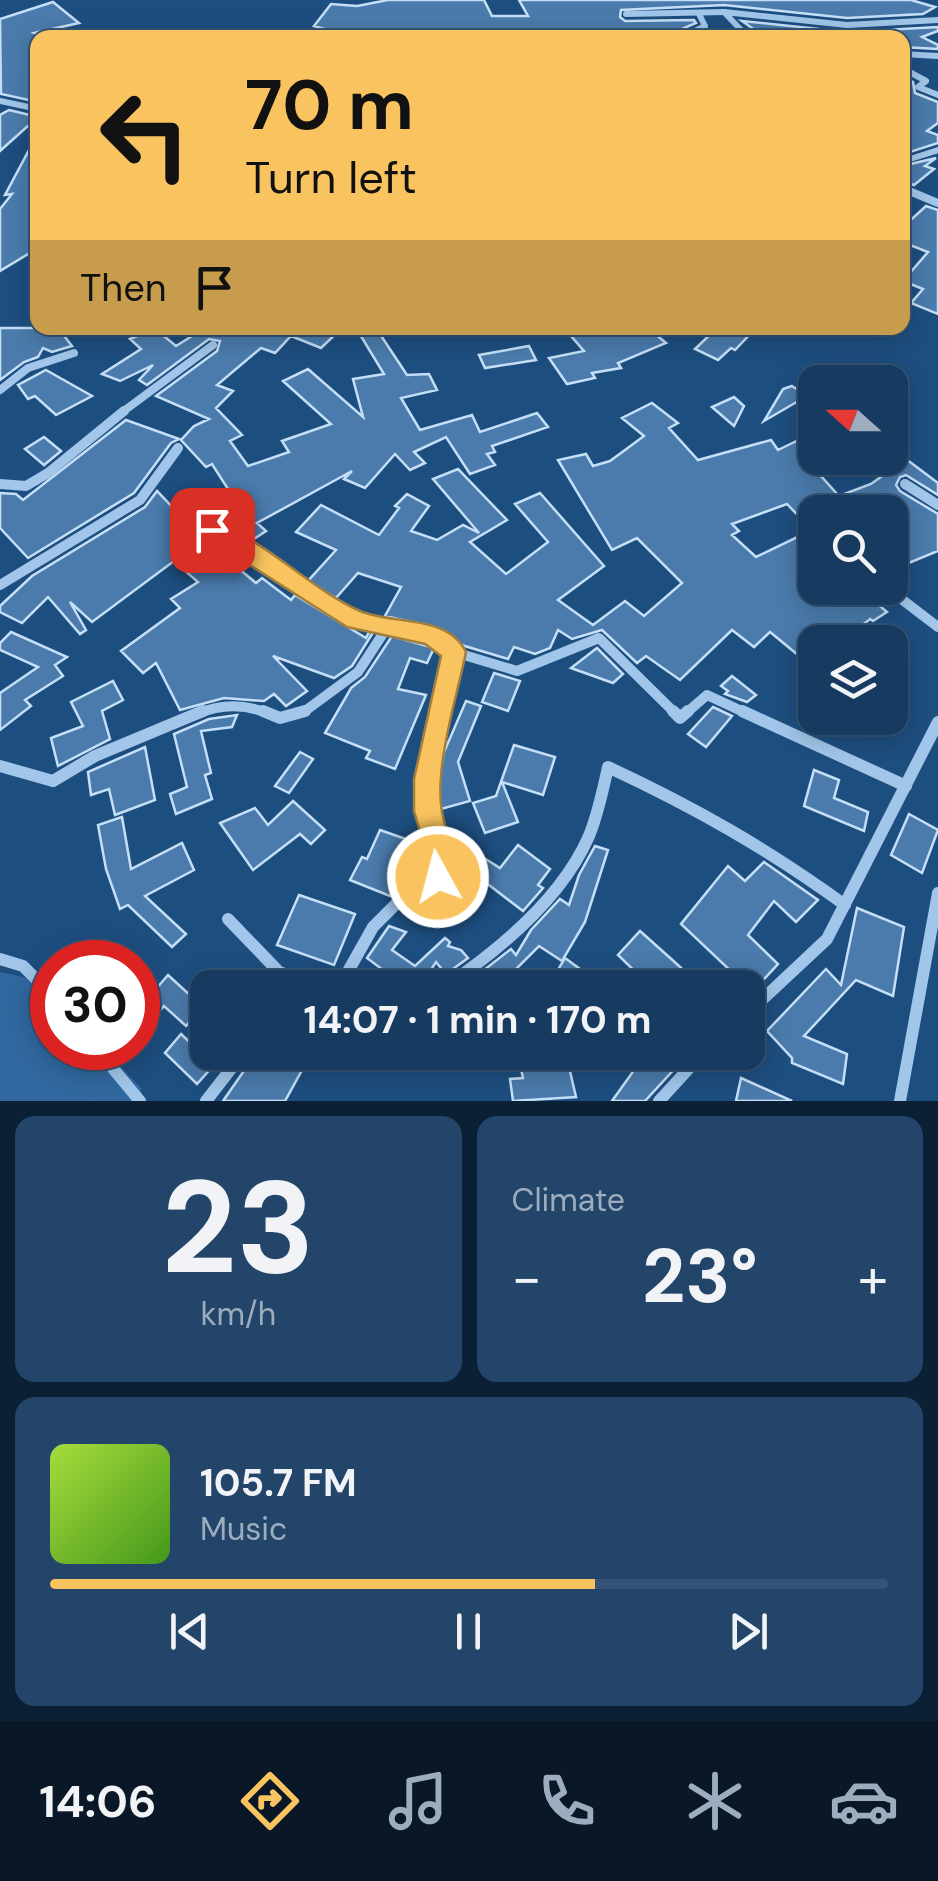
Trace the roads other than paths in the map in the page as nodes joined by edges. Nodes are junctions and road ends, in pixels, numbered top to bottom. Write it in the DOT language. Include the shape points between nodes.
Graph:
graph roads {
  1 [pos="724,12"];
  2 [pos="626,14"];
  3 [pos="699,14"];
  4 [pos="938,20"];
  5 [pos="697,30"];
  6 [pos="741,30"];
  7 [pos="910,54"];
  8 [pos="938,56"];
  9 [pos="910,72"];
  10 [pos="938,95"];
  11 [pos="0,101"];
  12 [pos="30,107"];
  13 [pos="938,150"];
  14 [pos="910,159"];
  15 [pos="910,187"];
  16 [pos="938,202"];
  17 [pos="213,345"];
  18 [pos="74,353"];
  19 [pos="0,390"];
  20 [pos="178,448"];
  21 [pos="0,484"];
  22 [pos="905,484"];
  23 [pos="938,505"];
  24 [pos="212,530"];
  25 [pos="0,585"];
  26 [pos="908,604"];
  27 [pos="388,626"];
  28 [pos="938,627"];
  29 [pos="454,652"];
  30 [pos="938,722"];
  31 [pos="0,766"];
  32 [pos="906,786"];
  33 [pos="938,893"];
  34 [pos="845,905"];
  35 [pos="228,918"];
  36 [pos="0,959"];
  37 [pos="30,970"];
  38 [pos="472,970"];
  39 [pos="765,998"];
  40 [pos="114,1070"];
  41 [pos="230,1070"];
  42 [pos="687,1070"];
  43 [pos="140,1101"];
  44 [pos="206,1101"];
  45 [pos="659,1101"];
  46 [pos="900,1101"];
  1 -- 3 [label="street"];
  1 -- 4 [label="street" via="848,25"];
  1 -- 6 [label="street"];
  2 -- 3 [label="street"];
  3 -- 5 [label="street" via="705,26"];
  7 -- 8 [label="street"];
  9 -- 10 [label="street" via="926,80 918,87"];
  11 -- 12 [label="street"];
  13 -- 14 [label="street"];
  15 -- 16 [label="street"];
  17 -- 21 [label="street" via="48,473 26,486"];
  18 -- 19 [label="street" via="28,368"];
  20 -- 25 [label="street" via="140,500"];
  22 -- 23 [label="street"];
  24 -- 27 [label="street" via="332,608"];
  26 -- 28 [label="street"];
  27 -- 29 [label="street" via="432,636"];
  27 -- 31 [label="street" via="358,672 305,710 280,718 250,706 211,708 95,756 53,781"];
  29 -- 32 [label="street" via="530,669 600,638 680,718 707,695"];
  29 -- 35 [label="street" via="428,779 438,877 411,888 372,928 346,975 317,986 279,972"];
  30 -- 32 [label="street"];
  32 -- 34 [label="street"];
  33 -- 46 [label="street"];
  34 -- 38 [label="street" via="702,811 608,768 588,839 547,896"];
  34 -- 39 [label="street" via="826,940"];
  36 -- 37 [label="street"];
  40 -- 43 [label="street"];
  41 -- 44 [label="street"];
  42 -- 45 [label="street"];
}
